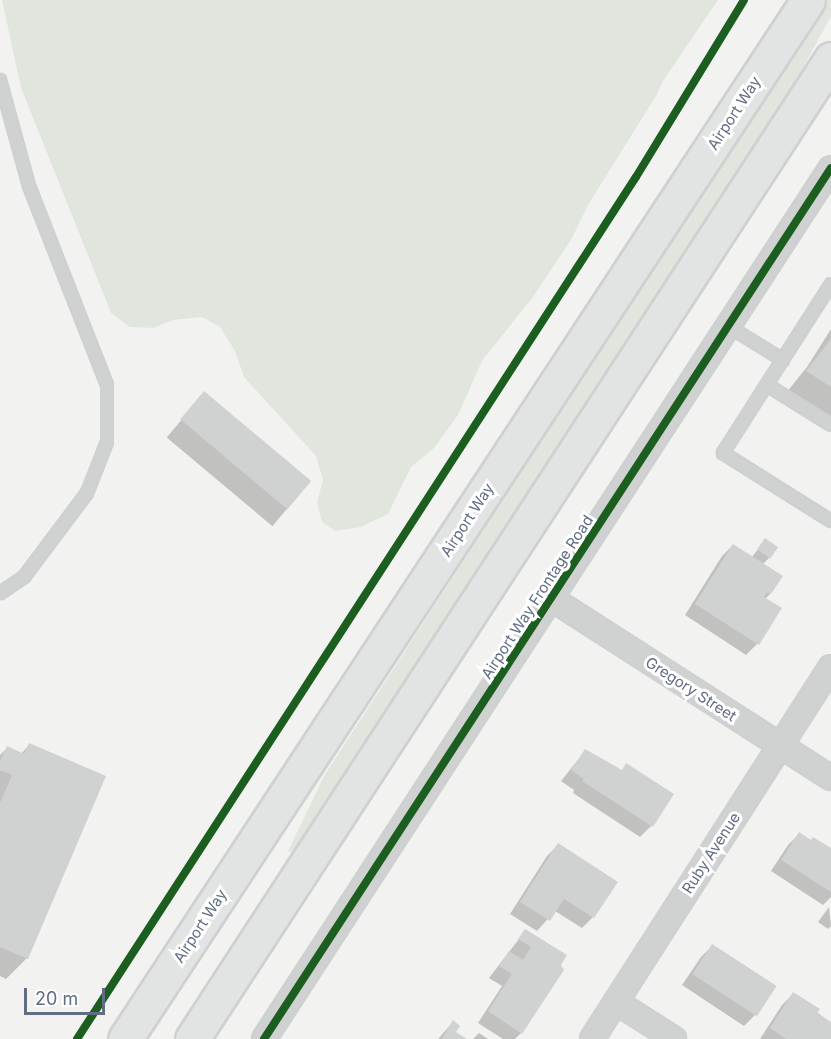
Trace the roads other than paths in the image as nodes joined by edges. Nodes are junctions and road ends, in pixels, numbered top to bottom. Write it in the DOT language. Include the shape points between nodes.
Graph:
graph roads {
  1 [pos="808,0"];
  2 [pos="831,59"];
  3 [pos="0,80"];
  4 [pos="831,168"];
  5 [pos="831,284"];
  6 [pos="728,326"];
  7 [pos="783,360"];
  8 [pos="767,385"];
  9 [pos="831,425"];
  10 [pos="831,521"];
  11 [pos="0,593"];
  12 [pos="552,599"];
  13 [pos="831,667"];
  14 [pos="780,746"];
  15 [pos="831,778"];
  16 [pos="616,1002"];
  17 [pos="125,1039"];
  18 [pos="192,1039"];
  19 [pos="264,1039"];
  20 [pos="592,1039"];
  21 [pos="674,1039"];
  1 -- 17 [label="main road, Airport Way"];
  2 -- 18 [label="main road"];
  3 -- 11 [label="lane" via="29,186 107,385 107,442 87,493 24,577"];
  4 -- 6 [label="street, Airport Way Frontage Road"];
  5 -- 7 [label="lane"];
  6 -- 7 [label="lane"];
  6 -- 12 [label="street, Airport Way Frontage Road"];
  7 -- 8 [label="lane"];
  8 -- 9 [label="lane"];
  8 -- 10 [label="lane" via="723,453"];
  12 -- 14 [label="street, Gregory Street"];
  12 -- 19 [label="street, Airport Way Frontage Road"];
  13 -- 14 [label="street, Ruby Avenue"];
  14 -- 15 [label="street, Gregory Street"];
  14 -- 16 [label="street, Ruby Avenue"];
  16 -- 20 [label="street, Ruby Avenue"];
  16 -- 21 [label="street"];
}
